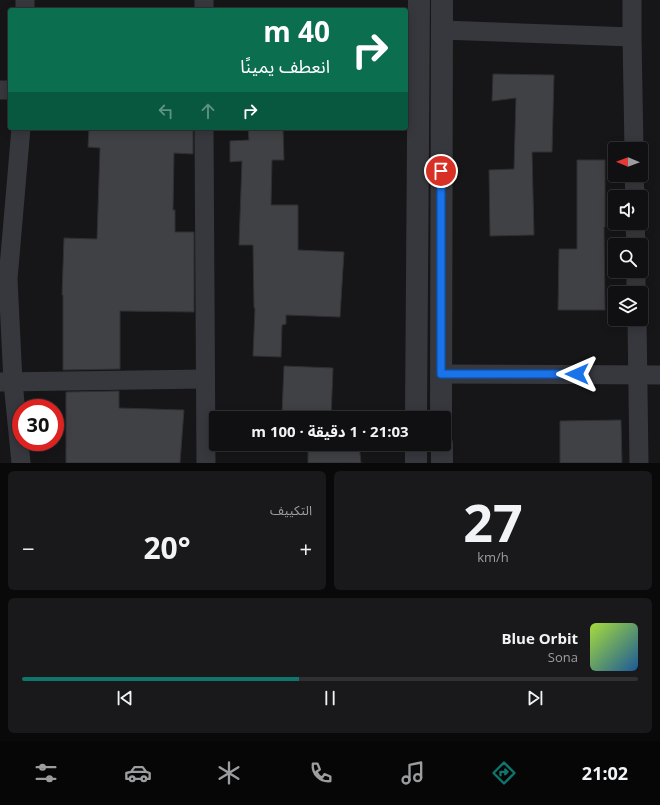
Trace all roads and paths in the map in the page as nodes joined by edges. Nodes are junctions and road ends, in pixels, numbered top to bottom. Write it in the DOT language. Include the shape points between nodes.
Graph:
graph roads {
  1 [pos="419,0"];
  2 [pos="442,0"];
  3 [pos="632,0"];
  4 [pos="442,30"];
  5 [pos="632,37"];
  6 [pos="413,49"];
  7 [pos="21,130"];
  8 [pos="204,130"];
  9 [pos="634,142"];
  10 [pos="637,326"];
  11 [pos="441,374"];
  12 [pos="638,375"];
  13 [pos="660,375"];
  14 [pos="205,379"];
  15 [pos="7,382"];
  16 [pos="416,411"];
  17 [pos="441,411"];
  18 [pos="416,451"];
  19 [pos="442,451"];
  20 [pos="21,463"];
  21 [pos="206,463"];
  22 [pos="416,463"];
  23 [pos="442,463"];
  24 [pos="639,463"];
  1 -- 6 [label="street"];
  2 -- 4 [label="street"];
  3 -- 5 [label="street"];
  4 -- 5 [label="street"];
  4 -- 11 [label="street"];
  5 -- 9 [label="street"];
  6 -- 16 [label="street"];
  7 -- 15 [label="street" via="8,279"];
  8 -- 14 [label="street"];
  10 -- 12 [label="street"];
  11 -- 12 [label="street"];
  11 -- 17 [label="street"];
  12 -- 13 [label="street"];
  12 -- 24 [label="street"];
  14 -- 15 [label="street"];
  14 -- 21 [label="street"];
  15 -- 20 [label="street"];
  18 -- 22 [label="street"];
  19 -- 23 [label="street"];
}
